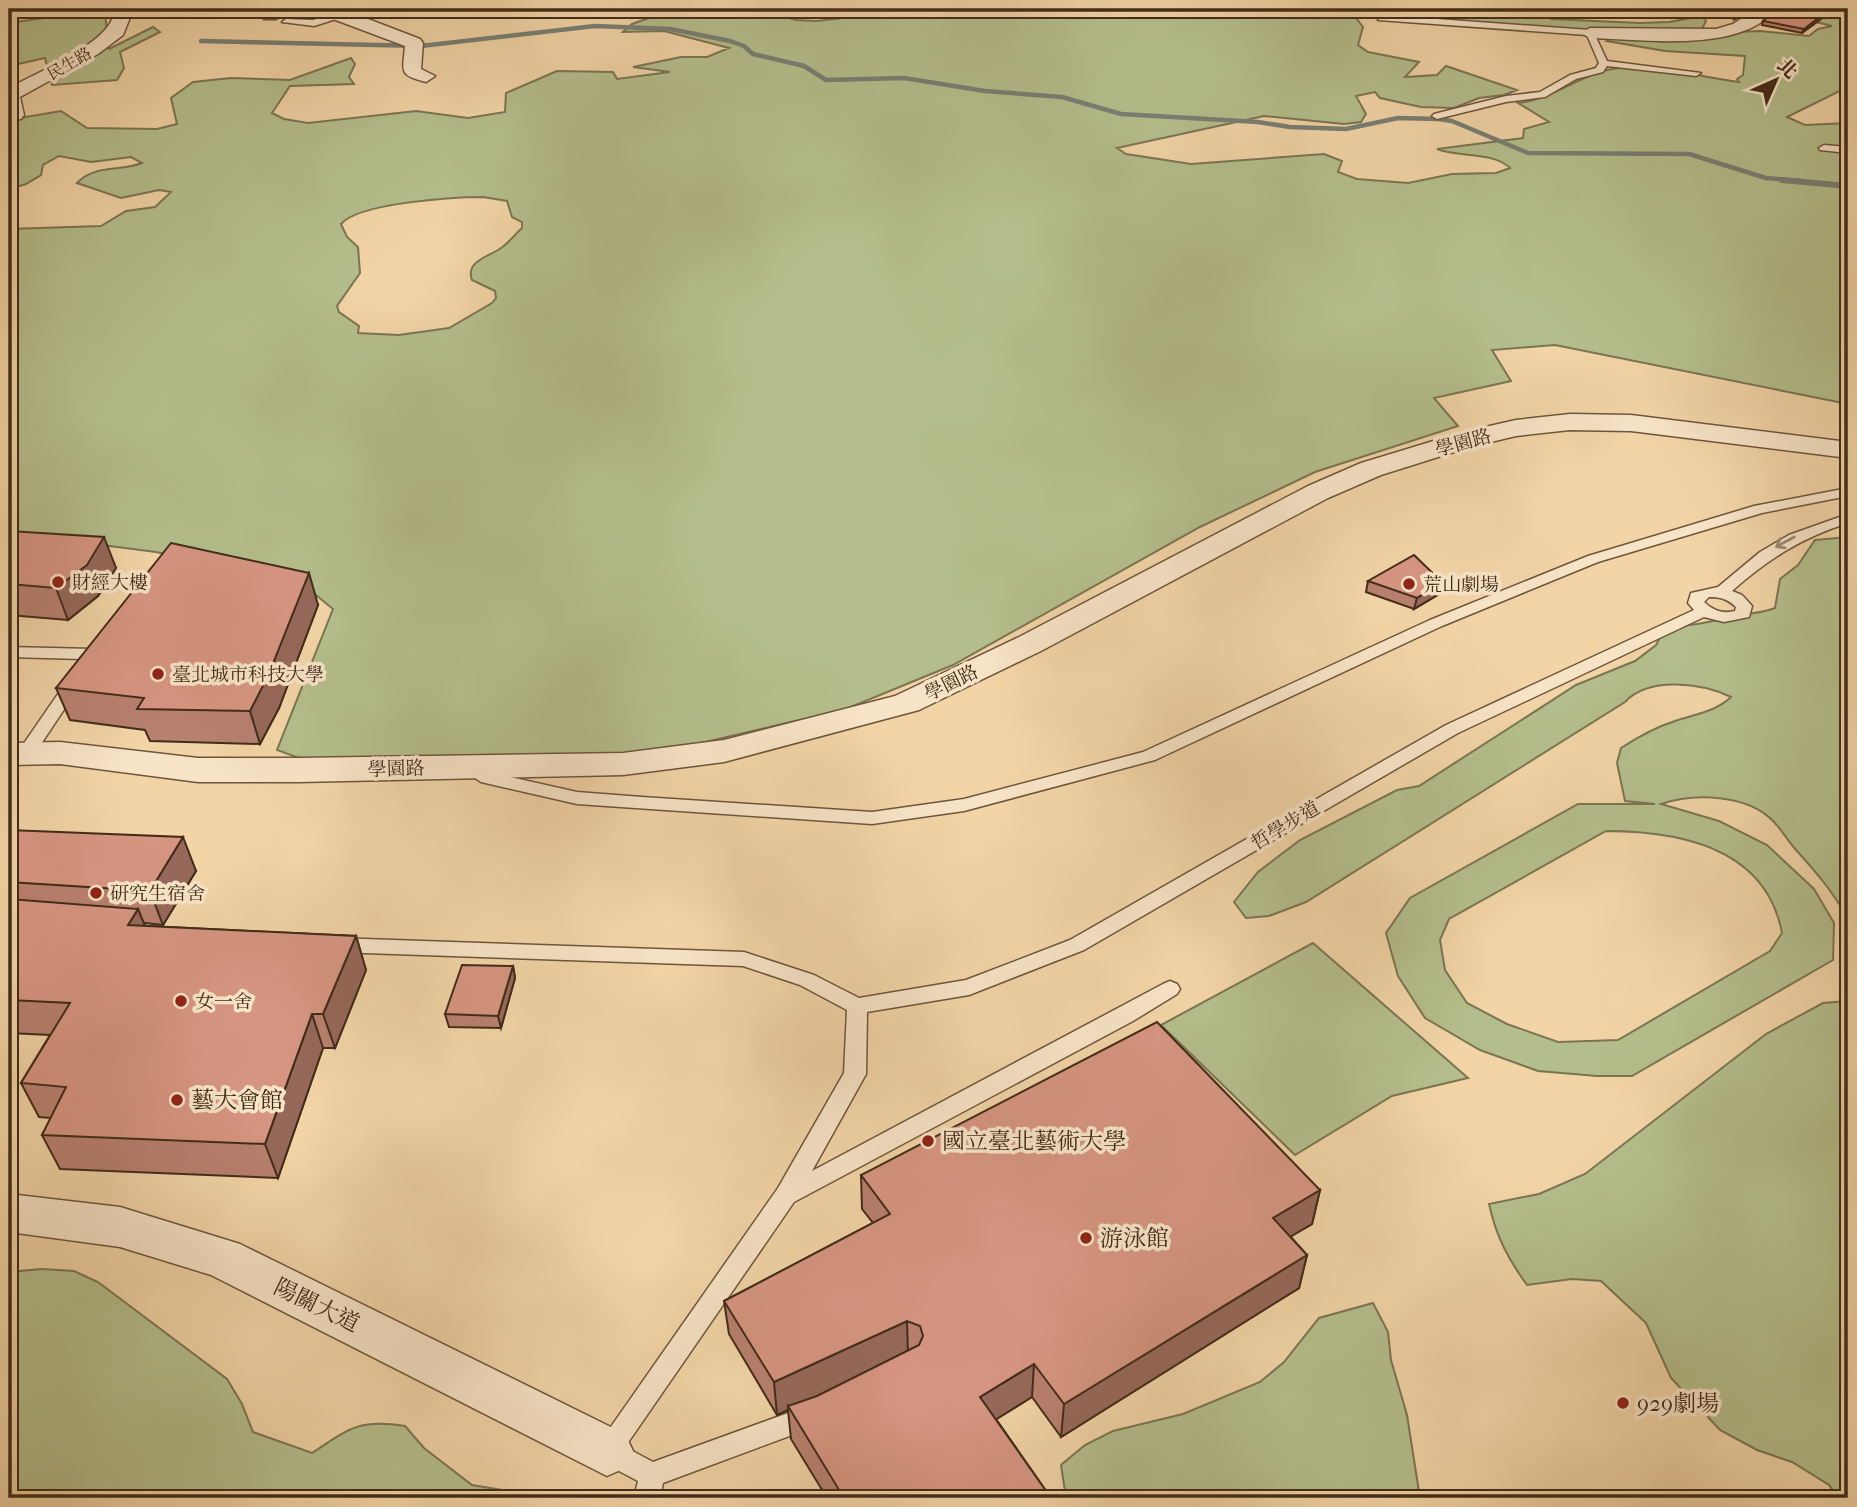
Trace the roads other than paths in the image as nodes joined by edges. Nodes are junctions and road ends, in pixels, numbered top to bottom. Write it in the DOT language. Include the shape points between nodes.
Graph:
graph roads {
  1 [pos="109,9"];
  2 [pos="1767,9"];
  3 [pos="336,12"];
  4 [pos="280,15"];
  5 [pos="1381,18"];
  6 [pos="1590,33"];
  7 [pos="1604,63"];
  8 [pos="1696,73"];
  9 [pos="426,76"];
  10 [pos="14,115"];
  11 [pos="1437,116"];
  12 [pos="1824,148"];
  13 [pos="1848,150"];
  14 [pos="1848,450"];
  15 [pos="1848,492"];
  16 [pos="1848,518"];
  17 [pos="1722,592"];
  18 [pos="1704,611"];
  19 [pos="9,652"];
  20 [pos="18,753"];
  21 [pos="467,766"];
  22 [pos="311,944"];
  23 [pos="1170,989"];
  24 [pos="857,1006"];
  25 [pos="786,1195"];
  26 [pos="9,1213"];
  27 [pos="834,1405"];
  28 [pos="607,1451"];
  29 [pos="650,1487"];
  1 -- 10 [label="street, 民生路" via="122,15 117,31 92,50 9,94"];
  2 -- 6 [label="street" via="1739,29 1716,34"];
  3 -- 4 [label="lane" via="314,23"];
  3 -- 9 [label="street" via="414,43 412,72"];
  5 -- 6 [label="lane"];
  6 -- 7 [label="lane"];
  7 -- 8 [label="lane"];
  7 -- 11 [label="lane" via="1542,95"];
  12 -- 13 [label="lane"];
  14 -- 21 [label="street, 學園路" via="1632,423 1570,422 1505,430 1371,469 1318,492 907,704 724,751 623,764"];
  15 -- 21 [label="lane" via="1711,521 1593,559 1436,623 1149,756 964,805 872,818 576,798 487,778"];
  16 -- 17 [label="lane, one-way" via="1783,542"];
  17 -- 18 [label="lane" via="1698,596 1696,603"];
  17 -- 18 [label="lane" via="1744,606 1743,614 1725,617"];
  18 -- 24 [label="lane, 哲學步道" via="1452,729 1077,945 969,987"];
  19 -- 20 [label="lane" via="93,654"];
  20 -- 21 [label="street, 學園路" via="60,753 198,770"];
  22 -- 24 [label="lane" via="744,959 807,980"];
  23 -- 25 [label="lane"];
  24 -- 25 [label="lane" via="855,1074"];
  25 -- 28 [label="lane"];
  26 -- 28 [label="street, 陽關大道" via="120,1227 223,1258"];
  27 -- 29 [label="lane"];
  28 -- 29 [label="lane"];
}
